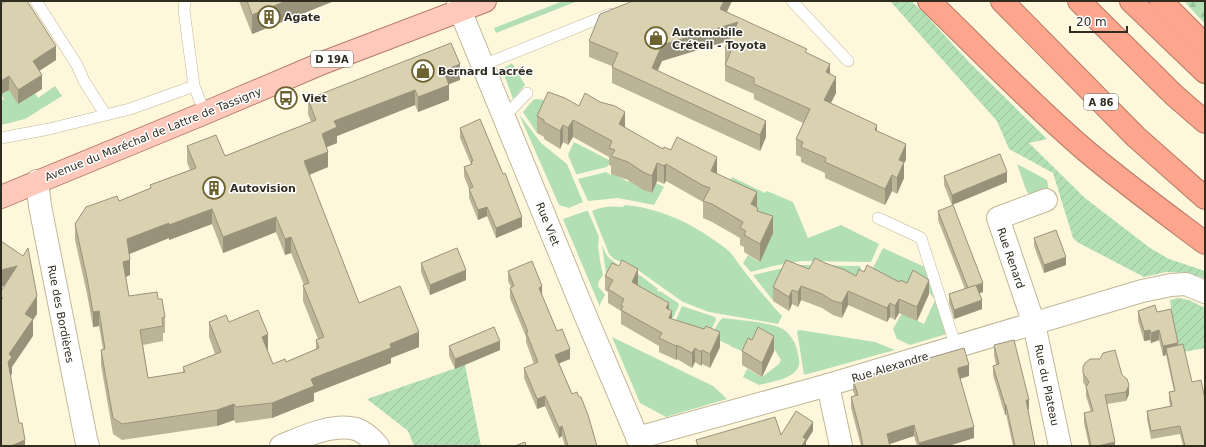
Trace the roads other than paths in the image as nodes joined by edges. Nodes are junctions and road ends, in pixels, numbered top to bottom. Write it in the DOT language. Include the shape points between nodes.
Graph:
graph roads {
  1 [pos="36,1"];
  2 [pos="185,1"];
  3 [pos="485,1"];
  4 [pos="792,1"];
  5 [pos="930,1"];
  6 [pos="1002,1"];
  7 [pos="1079,1"];
  8 [pos="1131,1"];
  9 [pos="1161,1"];
  10 [pos="459,6"];
  11 [pos="616,11"];
  12 [pos="1205,46"];
  13 [pos="848,61"];
  14 [pos="483,65"];
  15 [pos="1205,72"];
  16 [pos="194,86"];
  17 [pos="527,93"];
  18 [pos="205,113"];
  19 [pos="105,114"];
  20 [pos="504,117"];
  21 [pos="1205,122"];
  22 [pos="1,138"];
  23 [pos="37,181"];
  24 [pos="1,197"];
  25 [pos="1205,198"];
  26 [pos="1046,200"];
  27 [pos="878,218"];
  28 [pos="1205,243"];
  29 [pos="1205,292"];
  30 [pos="1034,324"];
  31 [pos="956,347"];
  32 [pos="828,385"];
  33 [pos="639,442"];
  34 [pos="88,446"];
  35 [pos="281,446"];
  36 [pos="378,446"];
  37 [pos="840,446"];
  38 [pos="1060,446"];
  1 -- 19 [label="lane"];
  2 -- 16 [label="lane"];
  3 -- 10 [label="main road, Avenue du Maréchal de Lattre de Tassigny / D 19A"];
  4 -- 13 [label="lane"];
  5 -- 28 [label="highway" via="1041,110 1086,150 1136,192"];
  6 -- 25 [label="highway, A 86" via="1136,137"];
  7 -- 21 [label="highway"];
  8 -- 15 [label="highway"];
  9 -- 12 [label="highway"];
  10 -- 14 [label="street, Rue Viet"];
  10 -- 18 [label="main road, Avenue du Maréchal de Lattre de Tassigny / D 19A"];
  11 -- 14 [label="lane"];
  14 -- 20 [label="street, Rue Viet"];
  16 -- 18 [label="lane"];
  16 -- 19 [label="lane" via="130,109"];
  17 -- 20 [label="lane"];
  18 -- 23 [label="main road, Avenue du Maréchal de Lattre de Tassigny / D 19A"];
  19 -- 22 [label="lane" via="49,129"];
  20 -- 33 [label="street, Rue Viet"];
  23 -- 24 [label="main road, Avenue du Maréchal de Lattre de Tassigny / D 19A"];
  23 -- 34 [label="street, Rue des Bordières"];
  26 -- 30 [label="street, Rue Renard" via="998,218"];
  27 -- 31 [label="lane" via="921,238"];
  29 -- 30 [label="street, Rue Alexandre" via="1186,284 1171,285 1142,291"];
  30 -- 31 [label="street, Rue Alexandre"];
  30 -- 38 [label="street, Rue du Plateau"];
  31 -- 32 [label="street, Rue Alexandre"];
  32 -- 33 [label="street, Rue Alexandre"];
  32 -- 37 [label="street"];
  35 -- 36 [label="street" via="312,433 336,428 356,429 369,436"];
}
